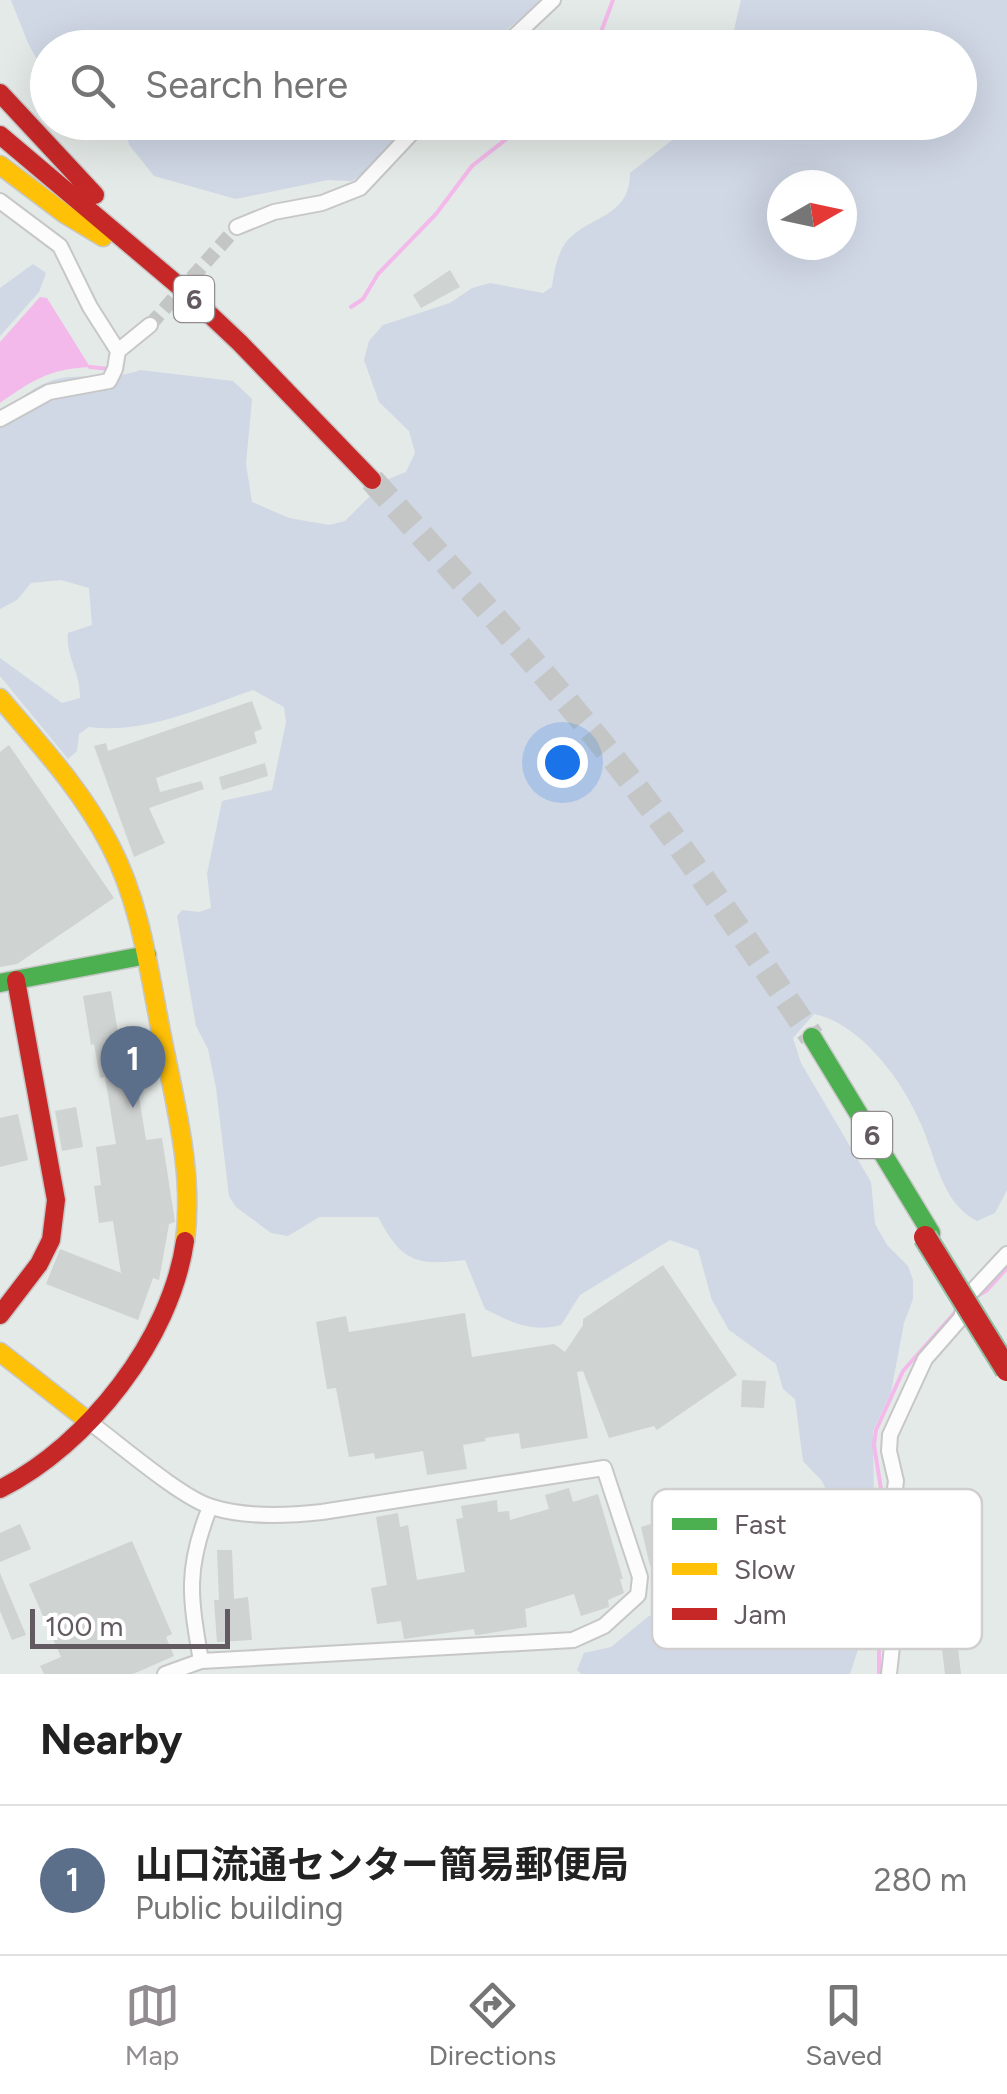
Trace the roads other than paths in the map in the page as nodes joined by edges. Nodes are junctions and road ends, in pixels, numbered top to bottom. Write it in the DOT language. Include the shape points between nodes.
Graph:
graph roads {
  1 [pos="553,0"];
  2 [pos="521,30"];
  3 [pos="0,93"];
  4 [pos="30,125"];
  5 [pos="0,135"];
  6 [pos="44,140"];
  7 [pos="405,140"];
  8 [pos="0,145"];
  9 [pos="0,165"];
  10 [pos="0,201"];
  11 [pos="237,227"];
  12 [pos="112,242"];
  13 [pos="186,292"];
  14 [pos="150,325"];
  15 [pos="118,351"];
  16 [pos="0,419"];
  17 [pos="0,698"];
  18 [pos="147,955"];
  19 [pos="8,982"];
  20 [pos="809,1039"];
  21 [pos="928,1235"];
  22 [pos="1007,1254"];
  23 [pos="0,1315"];
  24 [pos="0,1352"];
  25 [pos="1007,1357"];
  26 [pos="1007,1370"];
  27 [pos="88,1421"];
  28 [pos="0,1488"];
  29 [pos="895,1489"];
  30 [pos="210,1507"];
  31 [pos="892,1649"];
  32 [pos="201,1661"];
  33 [pos="165,1674"];
  34 [pos="889,1674"];
  1 -- 2 [label="street"];
  3 -- 4 [label="main road"];
  5 -- 13 [label="main road, 6"];
  6 -- 13 [label="main road"];
  7 -- 11 [label="street" via="360,188"];
  8 -- 12 [label="main road, 6"];
  9 -- 12 [label="main road"];
  10 -- 15 [label="street" via="60,246"];
  12 -- 13 [label="main road, 6" via="368,483 254,356"];
  14 -- 15 [label="street"];
  15 -- 16 [label="street" via="109,380 49,392"];
  17 -- 18 [label="main road" via="94,818 125,880"];
  18 -- 19 [label="main road"];
  18 -- 27 [label="main road" via="184,1154 188,1228 162,1317"];
  19 -- 23 [label="main road" via="56,1200 51,1240"];
  20 -- 21 [label="main road, 6"];
  21 -- 25 [label="main road, 6, bridge"];
  21 -- 26 [label="main road, 6, bridge"];
  22 -- 29 [label="street" via="966,1298 961,1318 926,1358 890,1435"];
  24 -- 27 [label="main road"];
  27 -- 28 [label="main road" via="49,1461"];
  27 -- 30 [label="street"];
  30 -- 32 [label="street" via="190,1572"];
  30 -- 32 [label="street" via="291,1516 604,1468 640,1577 638,1595 604,1626 573,1640"];
  31 -- 34 [label="street"];
  32 -- 33 [label="street"];
}
